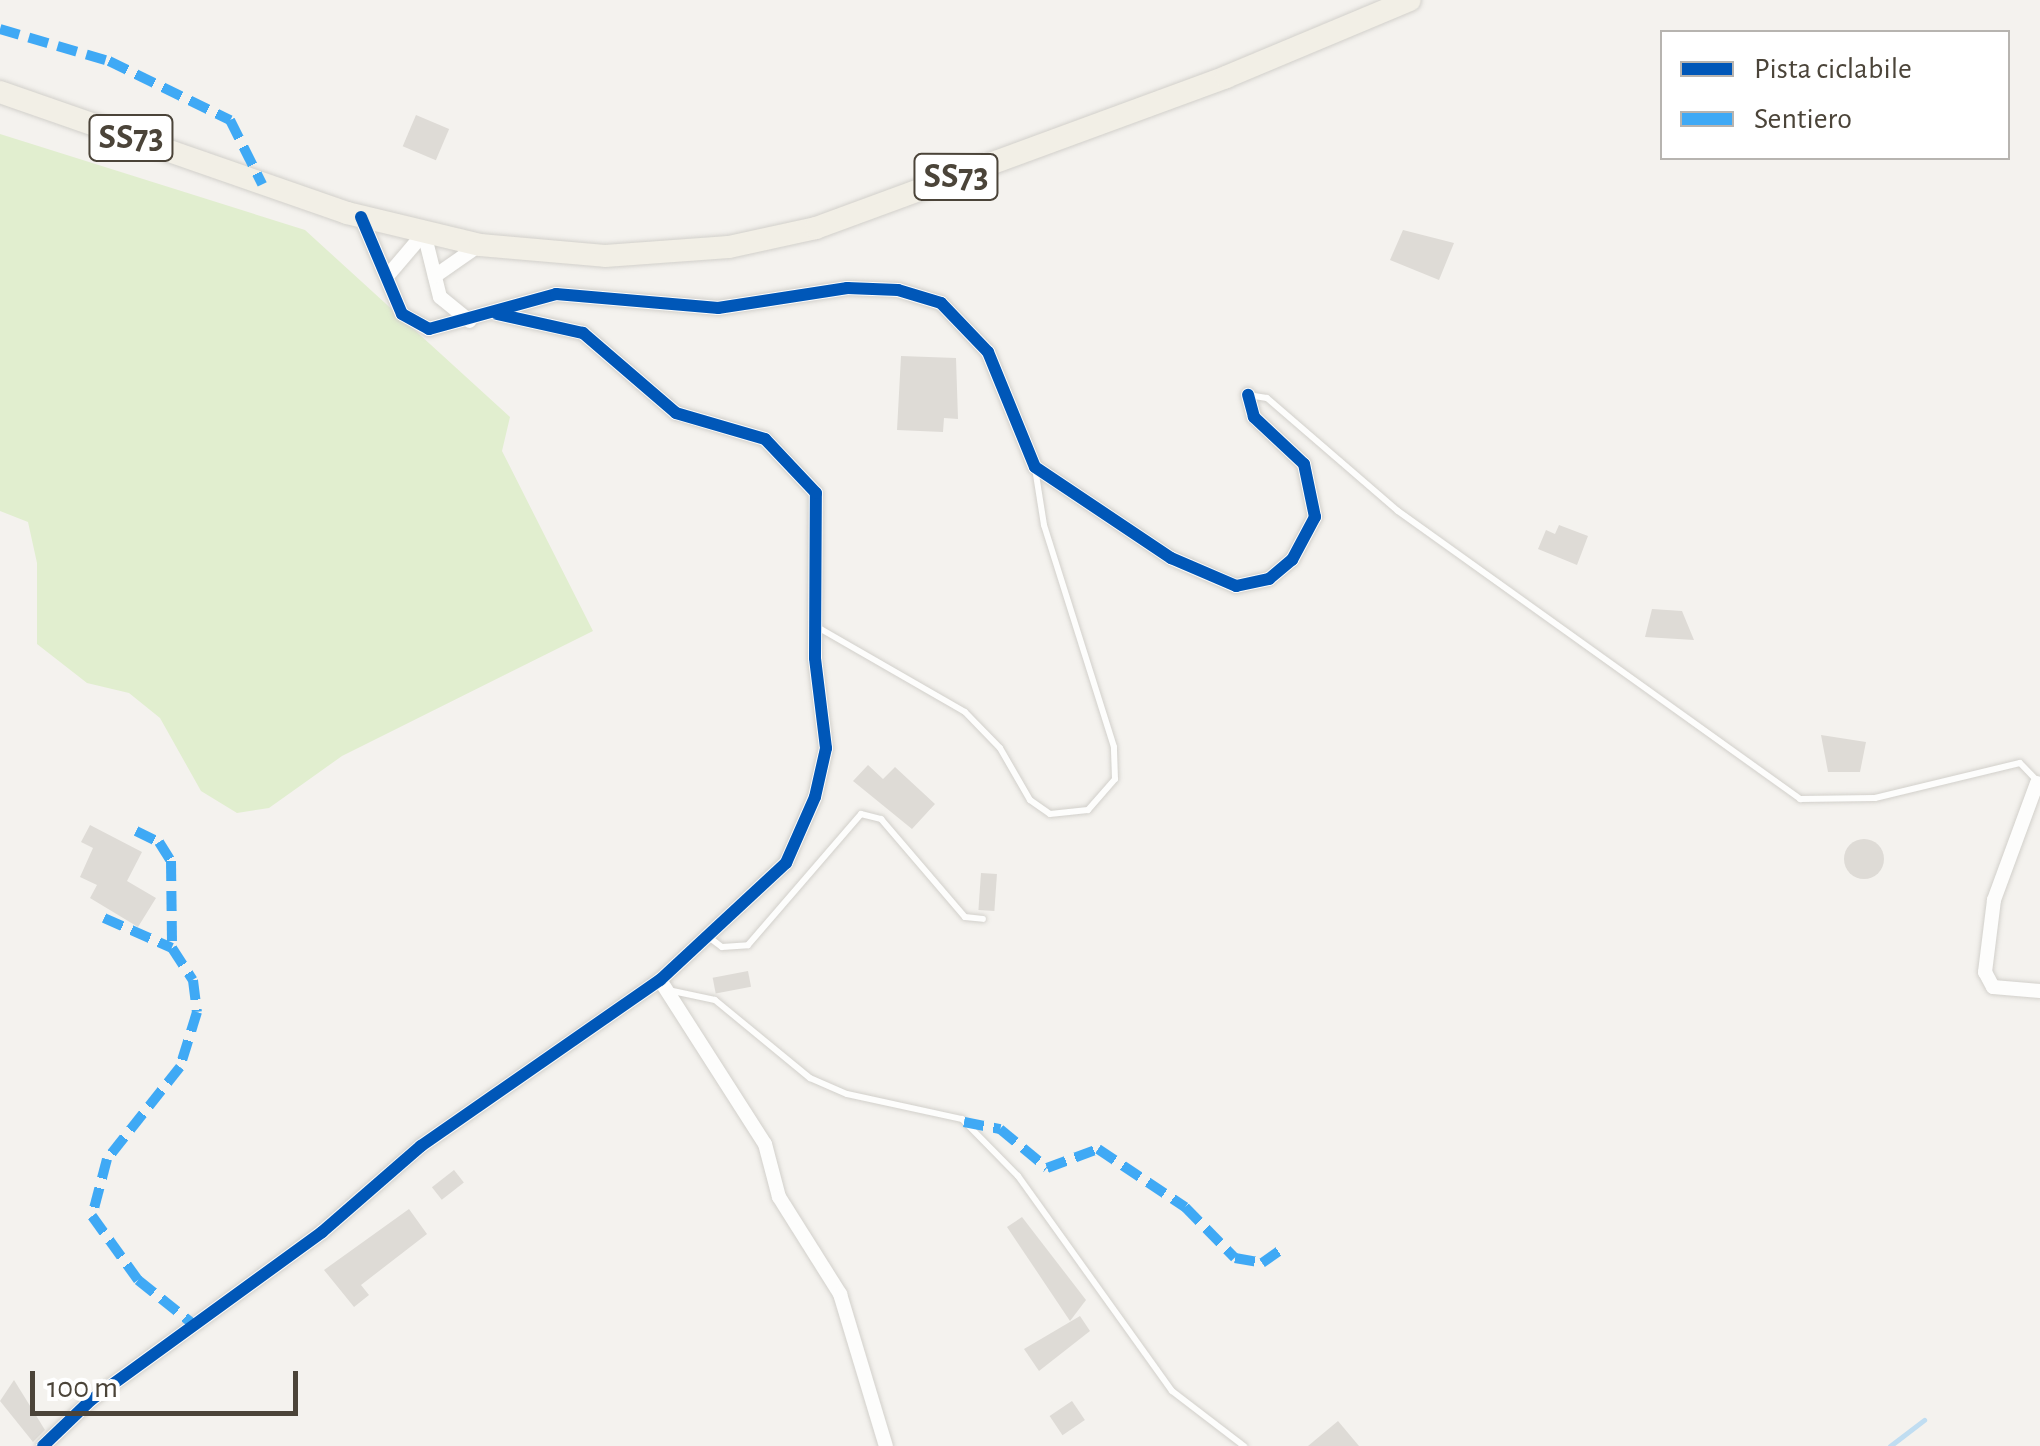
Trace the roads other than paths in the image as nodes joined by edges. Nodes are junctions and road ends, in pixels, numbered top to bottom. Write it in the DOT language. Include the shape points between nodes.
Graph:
graph roads {
  1 [pos="1410,0"];
  2 [pos="0,92"];
  3 [pos="361,217"];
  4 [pos="424,233"];
  5 [pos="480,245"];
  6 [pos="390,272"];
  7 [pos="435,276"];
  8 [pos="497,314"];
  9 [pos="470,321"];
  10 [pos="1248,395"];
  11 [pos="1035,467"];
  12 [pos="815,626"];
  13 [pos="2039,783"];
  14 [pos="982,919"];
  15 [pos="709,937"];
  16 [pos="664,985"];
  17 [pos="2040,991"];
  18 [pos="44,1446"];
  19 [pos="886,1446"];
  20 [pos="1244,1446"];
  1 -- 5 [label="main road, SS73" via="1226,78 816,228 728,247 606,256"];
  2 -- 3 [label="main road, SS73"];
  3 -- 4 [label="main road, SS73"];
  3 -- 6 [label="street"];
  4 -- 5 [label="main road, SS73"];
  4 -- 6 [label="street"];
  4 -- 7 [label="street"];
  5 -- 7 [label="street"];
  6 -- 9 [label="street" via="394,298 416,325 448,328"];
  7 -- 9 [label="street" via="450,310"];
  8 -- 9 [label="street"];
  8 -- 11 [label="street" via="556,294 702,308 848,288 898,290 941,303 967,322"];
  8 -- 12 [label="street" via="583,333 676,413 766,440 788,457 816,493"];
  10 -- 11 [label="street" via="1254,417 1292,448 1314,488 1307,538 1269,579 1236,586 1187,566"];
  10 -- 13 [label="lane" via="1267,398 1398,510 1800,799 1875,798 2020,763"];
  11 -- 12 [label="lane" via="1044,526 1114,747 1115,779 1088,810 1062,818 1040,807 965,712"];
  12 -- 15 [label="street" via="826,748 815,797 786,863"];
  13 -- 17 [label="street" via="1994,900 1985,972 1993,987"];
  14 -- 15 [label="lane" via="966,917 868,814 850,820 748,945 722,947"];
  15 -- 16 [label="street"];
  16 -- 18 [label="street" via="421,1146 322,1232 91,1400"];
  16 -- 19 [label="street" via="765,1144 778,1197 840,1294"];
  16 -- 20 [label="lane" via="715,1000 810,1078 962,1119 1018,1176 1172,1391"];
}
